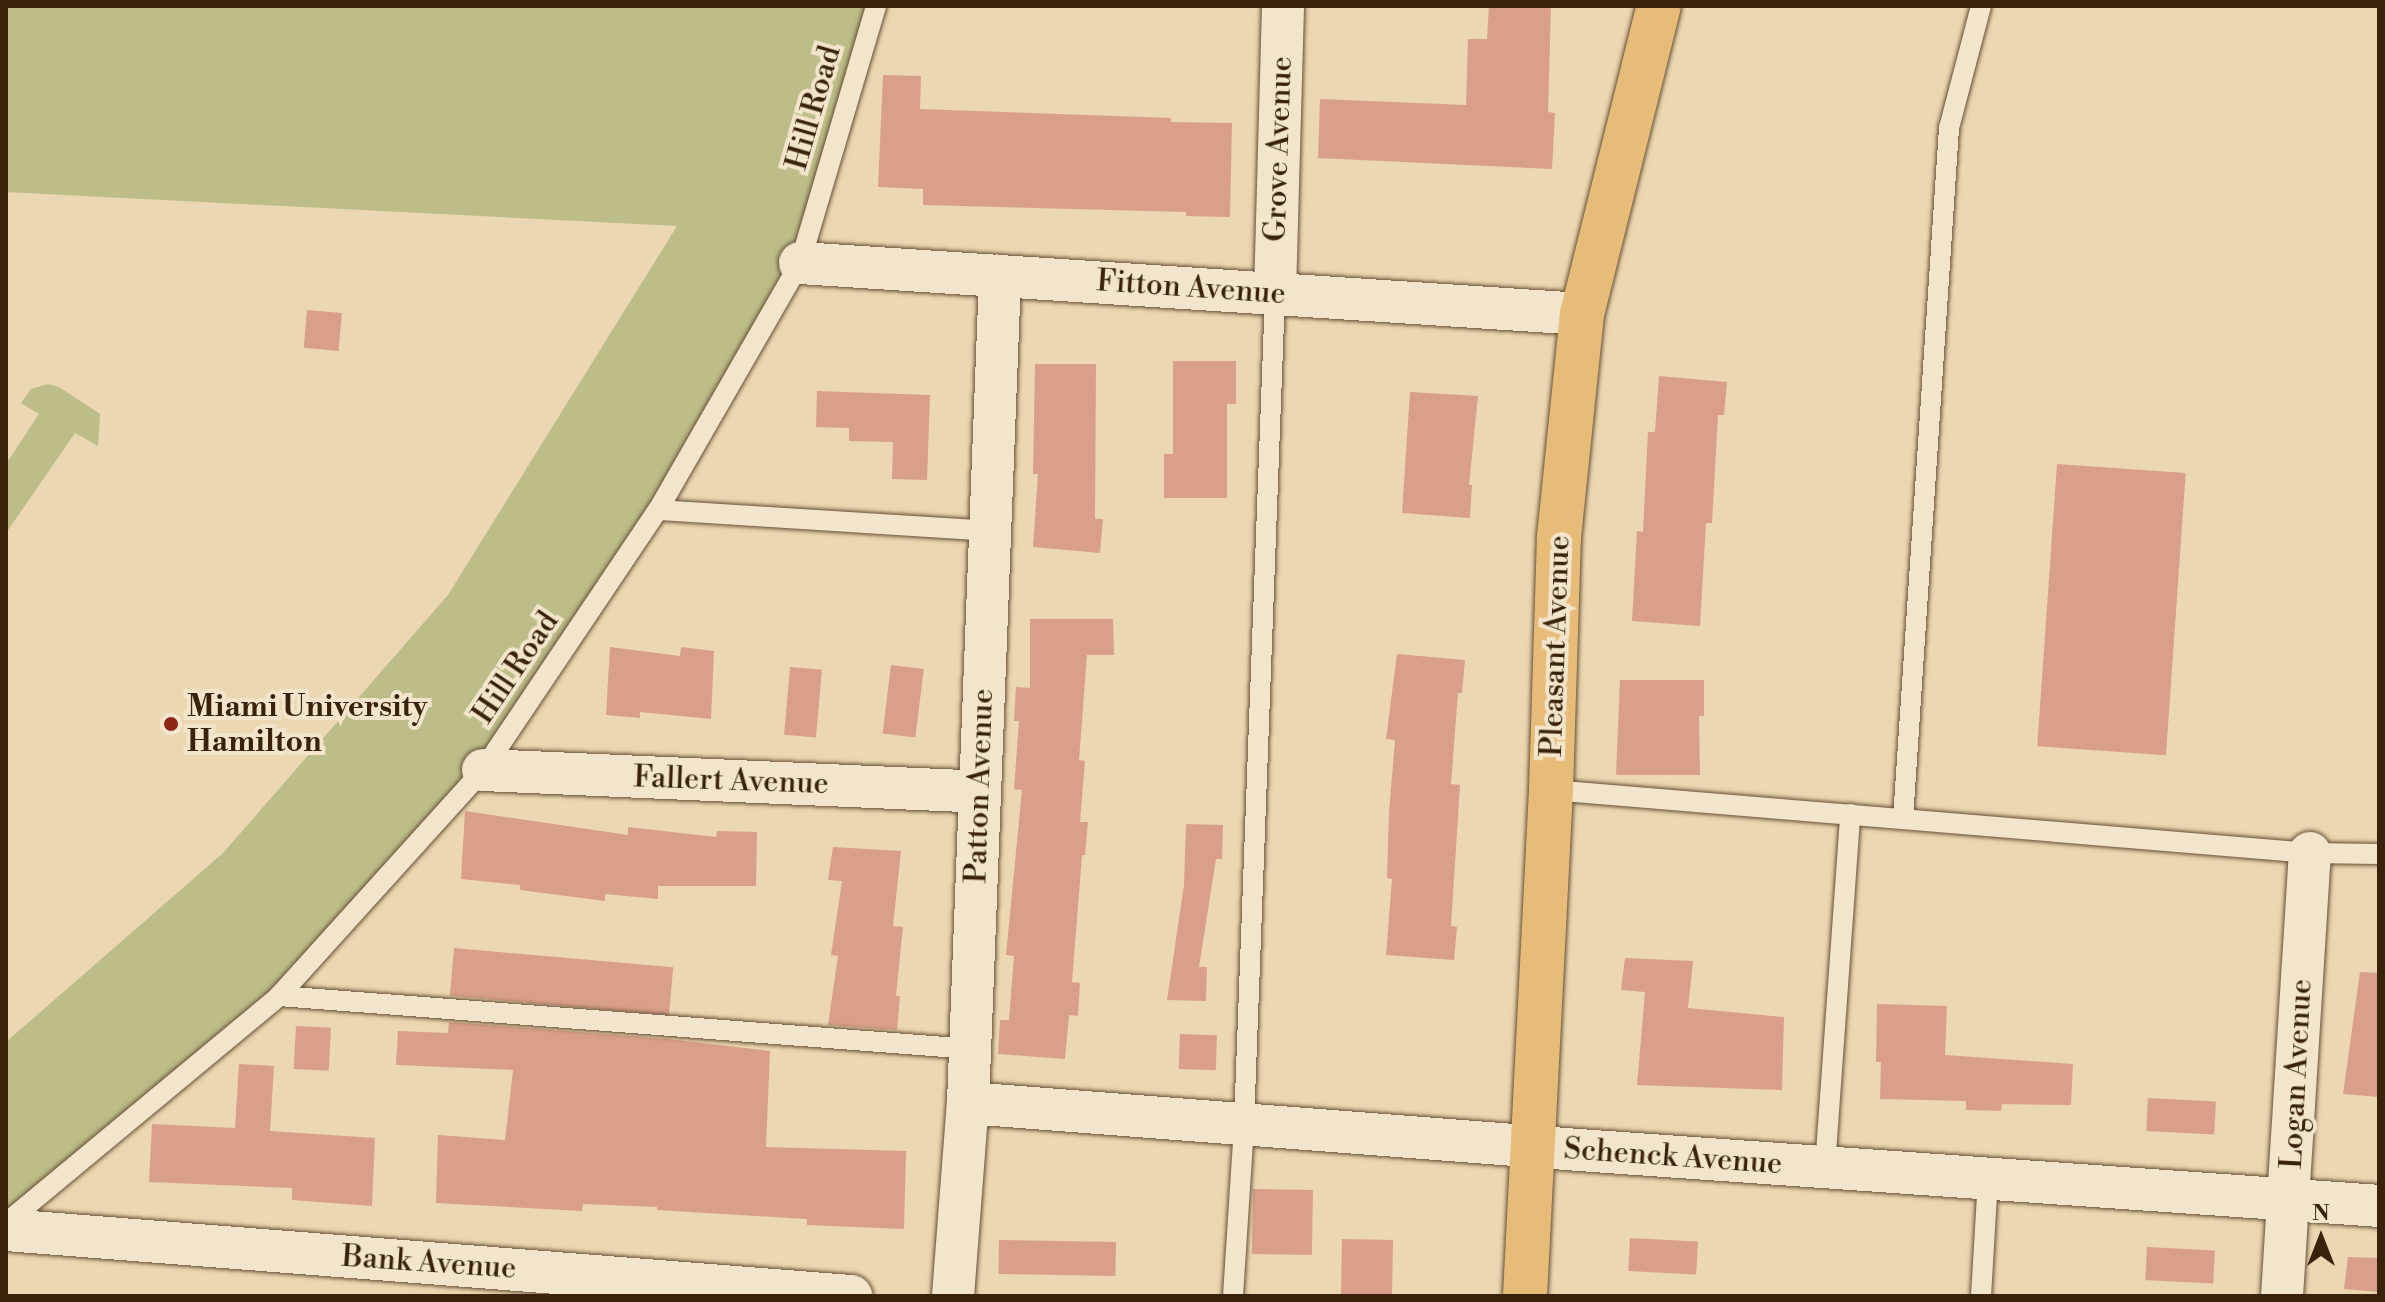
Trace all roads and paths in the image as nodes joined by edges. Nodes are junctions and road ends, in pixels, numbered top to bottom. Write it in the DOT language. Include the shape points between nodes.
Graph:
graph roads {
  1 [pos="876,6"];
  2 [pos="1283,6"];
  3 [pos="1659,6"];
  4 [pos="1981,6"];
  5 [pos="800,263"];
  6 [pos="1000,276"];
  7 [pos="1275,293"];
  8 [pos="1582,314"];
  9 [pos="658,510"];
  10 [pos="990,531"];
  11 [pos="483,770"];
  12 [pos="1551,790"];
  13 [pos="979,792"];
  14 [pos="1850,814"];
  15 [pos="1903,819"];
  16 [pos="2310,853"];
  17 [pos="2379,854"];
  18 [pos="279,996"];
  19 [pos="971,1049"];
  20 [pos="968,1103"];
  21 [pos="1244,1124"];
  22 [pos="1531,1147"];
  23 [pos="1825,1167"];
  24 [pos="1988,1178"];
  25 [pos="2289,1200"];
  26 [pos="2379,1206"];
  27 [pos="6,1223"];
  28 [pos="6,1230"];
  29 [pos="488,1282"];
  30 [pos="851,1296"];
  31 [pos="953,1296"];
  32 [pos="1233,1296"];
  33 [pos="1525,1296"];
  34 [pos="1981,1296"];
  35 [pos="2282,1296"];
  1 -- 5 [label="lane, Hill Road"];
  2 -- 7 [label="street, Grove Avenue"];
  3 -- 8 [label="main road, Pleasant Avenue"];
  4 -- 15 [label="lane" via="1949,128"];
  5 -- 6 [label="street, Fitton Avenue"];
  5 -- 9 [label="lane, Hill Road"];
  6 -- 7 [label="street, Fitton Avenue"];
  6 -- 10 [label="street, Patton Avenue"];
  7 -- 8 [label="street, Fitton Avenue"];
  7 -- 21 [label="lane"];
  8 -- 12 [label="main road, Pleasant Avenue" via="1559,537"];
  9 -- 10 [label="lane"];
  9 -- 11 [label="lane, Hill Road"];
  10 -- 13 [label="street, Patton Avenue"];
  11 -- 13 [label="street, Fallert Avenue"];
  11 -- 18 [label="lane, Hill Road"];
  12 -- 14 [label="lane"];
  12 -- 22 [label="main road, Pleasant Avenue"];
  13 -- 19 [label="street, Patton Avenue"];
  14 -- 15 [label="lane"];
  14 -- 23 [label="lane"];
  15 -- 16 [label="lane"];
  16 -- 17 [label="lane"];
  16 -- 25 [label="street, Logan Avenue"];
  18 -- 19 [label="lane"];
  18 -- 27 [label="lane, Hill Road"];
  19 -- 20 [label="street, Patton Avenue"];
  20 -- 21 [label="street, Schenck Avenue"];
  20 -- 31 [label="street, Patton Avenue"];
  21 -- 22 [label="street, Schenck Avenue"];
  21 -- 32 [label="lane"];
  22 -- 23 [label="street, Schenck Avenue"];
  22 -- 33 [label="main road, Pleasant Avenue"];
  23 -- 24 [label="street, Schenck Avenue"];
  24 -- 25 [label="street, Schenck Avenue"];
  24 -- 34 [label="lane"];
  25 -- 26 [label="street, Schenck Avenue"];
  25 -- 35 [label="street, Logan Avenue"];
  28 -- 29 [label="street, Bank Avenue"];
  29 -- 30 [label="street, Bank Avenue"];
}
